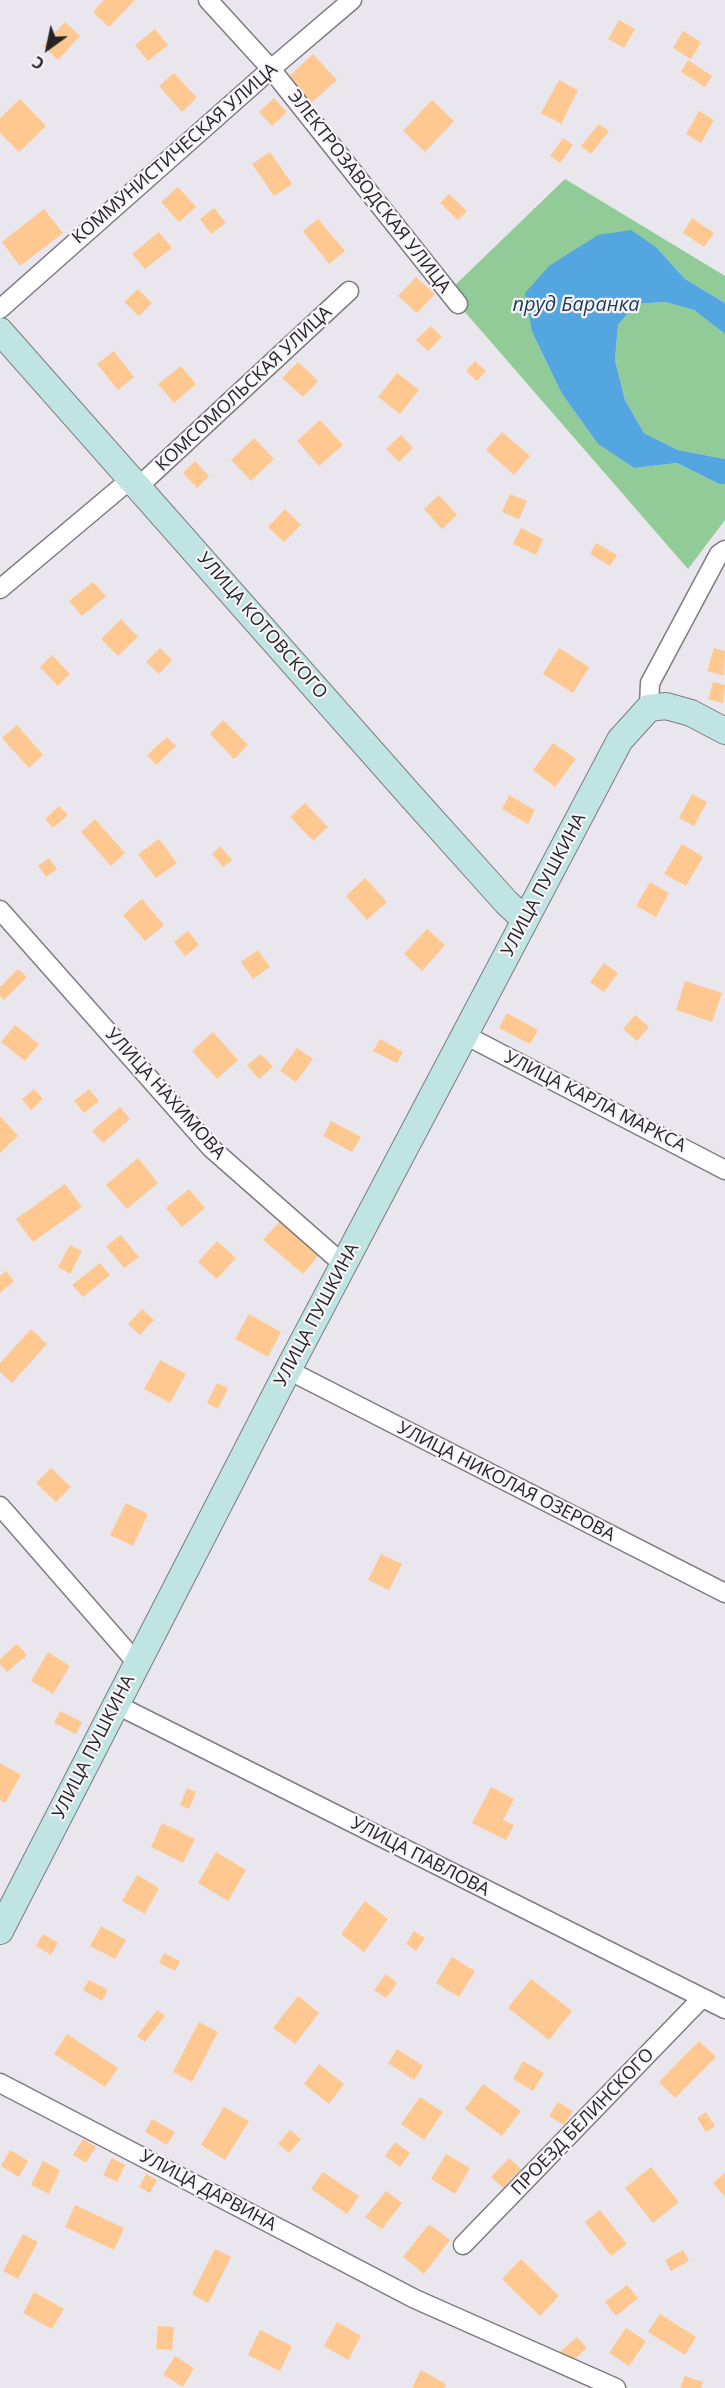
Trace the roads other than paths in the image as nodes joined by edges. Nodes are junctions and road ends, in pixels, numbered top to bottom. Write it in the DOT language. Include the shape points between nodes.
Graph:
graph roads {
  1 [pos="208,0"];
  2 [pos="352,0"];
  3 [pos="271,69"];
  4 [pos="349,291"];
  5 [pos="458,304"];
  6 [pos="0,309"];
  7 [pos="0,331"];
  8 [pos="136,482"];
  9 [pos="725,549"];
  10 [pos="0,589"];
  11 [pos="649,708"];
  12 [pos="725,731"];
  13 [pos="0,910"];
  14 [pos="525,920"];
  15 [pos="465,1035"];
  16 [pos="725,1170"];
  17 [pos="343,1264"];
  18 [pos="288,1370"];
  19 [pos="0,1506"];
  20 [pos="725,1593"];
  21 [pos="137,1663"];
  22 [pos="115,1704"];
  23 [pos="0,1932"];
  24 [pos="702,1998"];
  25 [pos="725,2009"];
  26 [pos="0,2083"];
  27 [pos="463,2245"];
  28 [pos="616,2388"];
  1 -- 3 [label="street, ЭЛЕКТРОЗАВОДСКАЯ УЛИЦА"];
  2 -- 3 [label="street, КОММУНИСТИЧЕСКАЯ УЛИЦА"];
  3 -- 5 [label="street, ЭЛЕКТРОЗАВОДСКАЯ УЛИЦА"];
  3 -- 6 [label="street, КОММУНИСТИЧЕСКАЯ УЛИЦА"];
  4 -- 8 [label="street, КОМСОМОЛЬСКАЯ УЛИЦА"];
  7 -- 8 [label="main road, УЛИЦА КОТОВСКОГО"];
  8 -- 10 [label="street, КОМСОМОЛЬСКАЯ УЛИЦА"];
  8 -- 14 [label="main road, УЛИЦА КОТОВСКОГО"];
  9 -- 11 [label="street" via="650,683"];
  11 -- 12 [label="main road" via="675,708"];
  11 -- 14 [label="main road, УЛИЦА ПУШКИНА" via="620,740"];
  13 -- 17 [label="street, УЛИЦА НАХИМОВА" via="211,1148"];
  14 -- 15 [label="main road, УЛИЦА ПУШКИНА"];
  15 -- 16 [label="street, УЛИЦА КАРЛА МАРКСА"];
  15 -- 17 [label="main road, УЛИЦА ПУШКИНА"];
  17 -- 18 [label="main road, УЛИЦА ПУШКИНА"];
  18 -- 20 [label="street, УЛИЦА НИКОЛАЯ ОЗЕРОВА"];
  18 -- 21 [label="main road, УЛИЦА ПУШКИНА"];
  19 -- 21 [label="street"];
  21 -- 22 [label="main road, УЛИЦА ПУШКИНА"];
  22 -- 23 [label="main road, УЛИЦА ПУШКИНА"];
  22 -- 24 [label="street, УЛИЦА ПАВЛОВА"];
  24 -- 25 [label="street, УЛИЦА ПАВЛОВА"];
  24 -- 27 [label="street, ПРОЕЗД БЕЛИНСКОГО"];
  26 -- 28 [label="street, УЛИЦА ДАРВИНА" via="415,2299"];
}
